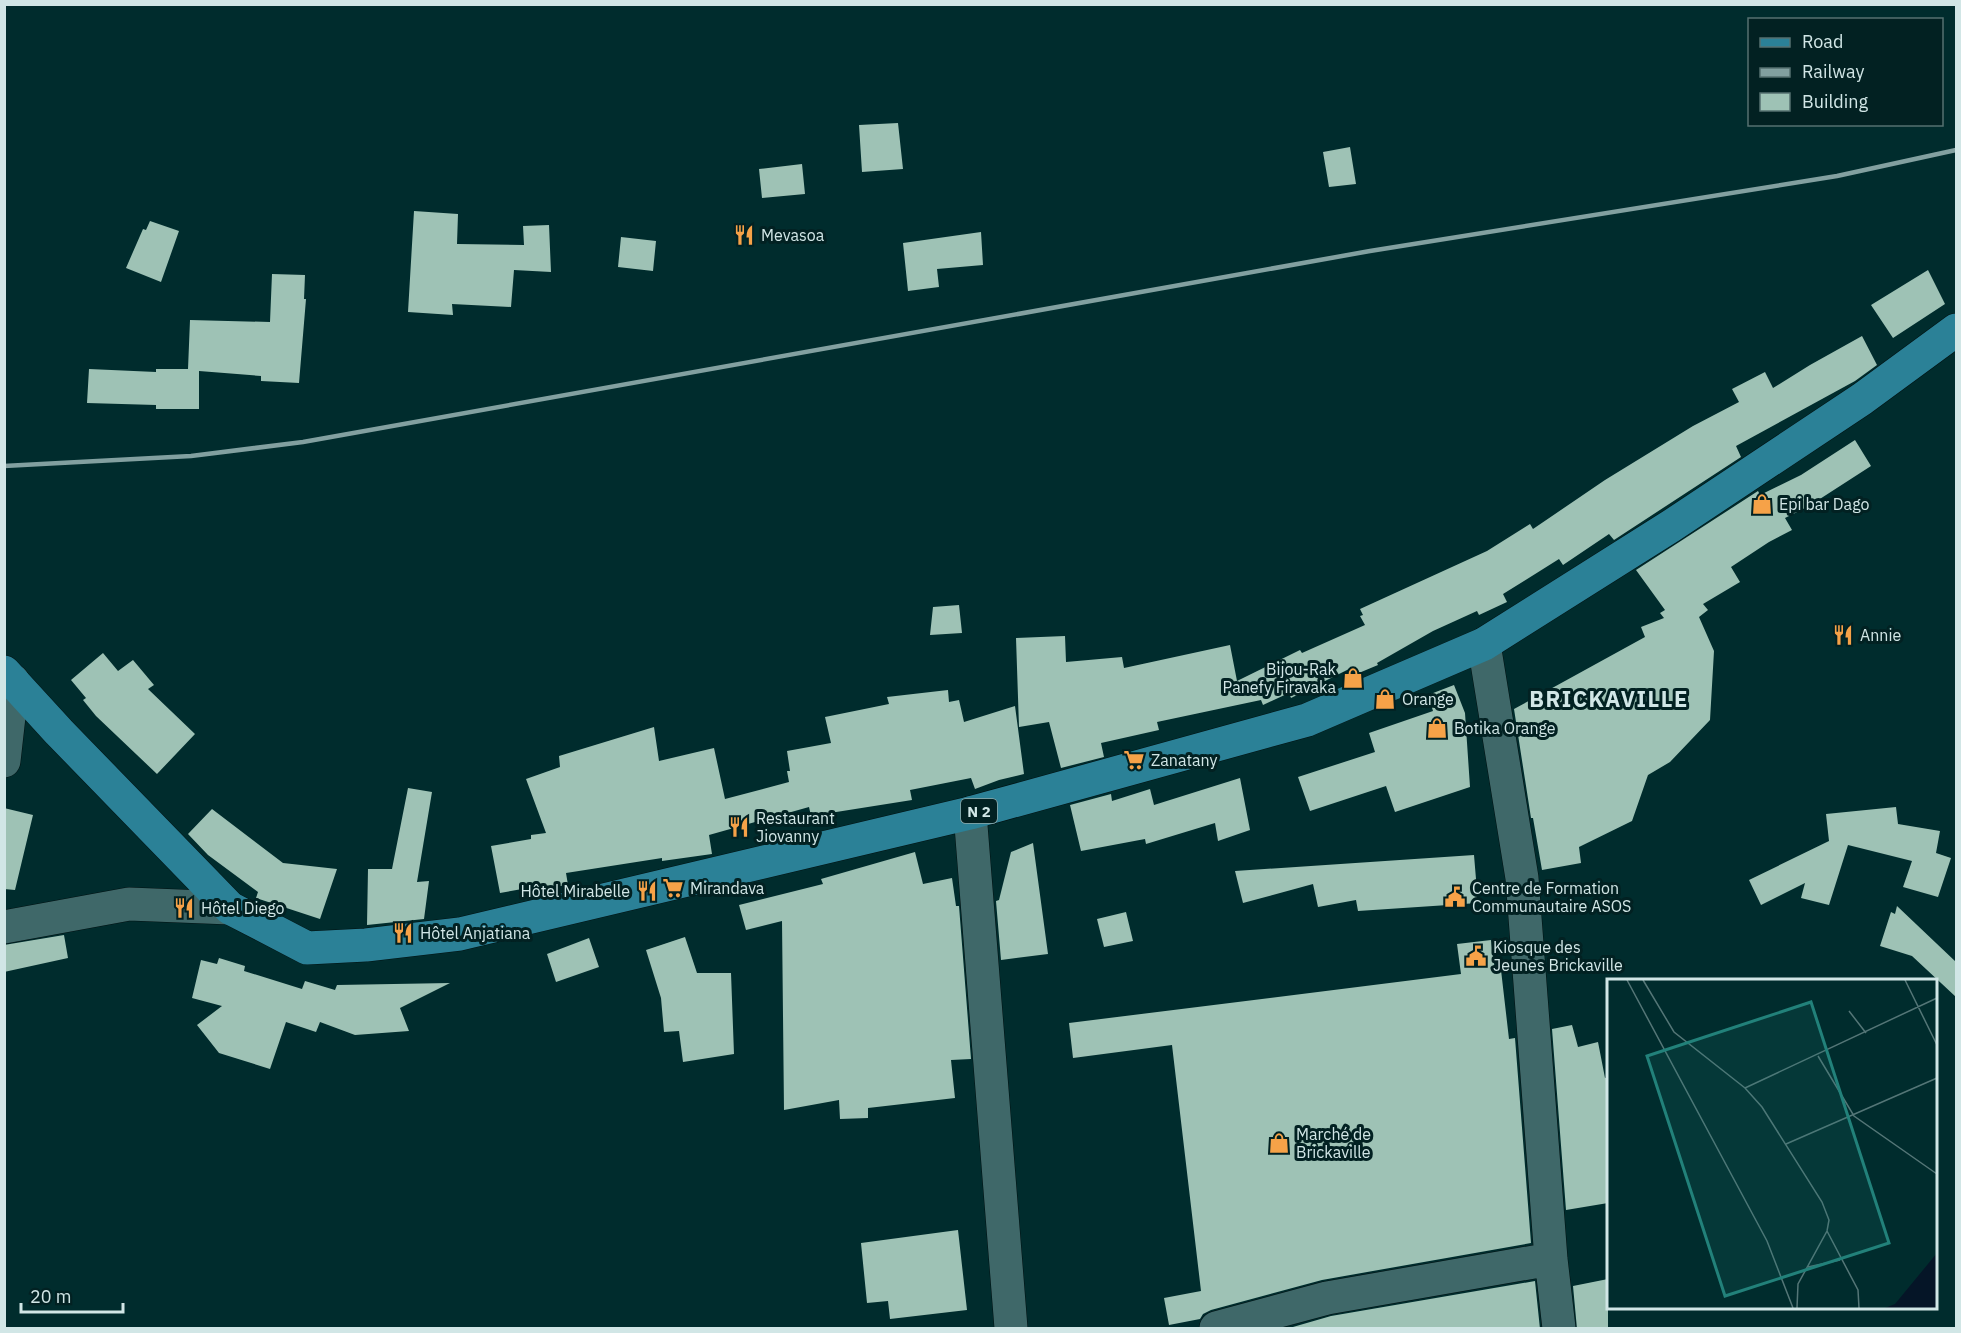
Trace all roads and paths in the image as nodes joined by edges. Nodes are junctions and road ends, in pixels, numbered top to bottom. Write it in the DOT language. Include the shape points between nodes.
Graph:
graph roads {
  1 [pos="1956,330"];
  2 [pos="1484,644"];
  3 [pos="9,677"];
  4 [pos="4,761"];
  5 [pos="970,813"];
  6 [pos="230,908"];
  7 [pos="4,927"];
  8 [pos="1551,1260"];
  9 [pos="1011,1329"];
  10 [pos="1216,1329"];
  11 [pos="1559,1329"];
  1 -- 2 [label="main road, N 2" via="1862,399"];
  2 -- 5 [label="main road, N 2" via="1307,720"];
  2 -- 8 [label="street" via="1522,878"];
  3 -- 4 [label="street"];
  3 -- 6 [label="main road, N 2"];
  5 -- 6 [label="main road, N 2" via="460,934 307,948"];
  5 -- 9 [label="street"];
  6 -- 7 [label="street" via="129,904"];
  8 -- 10 [label="street" via="1327,1298"];
  8 -- 11 [label="street"];
}
